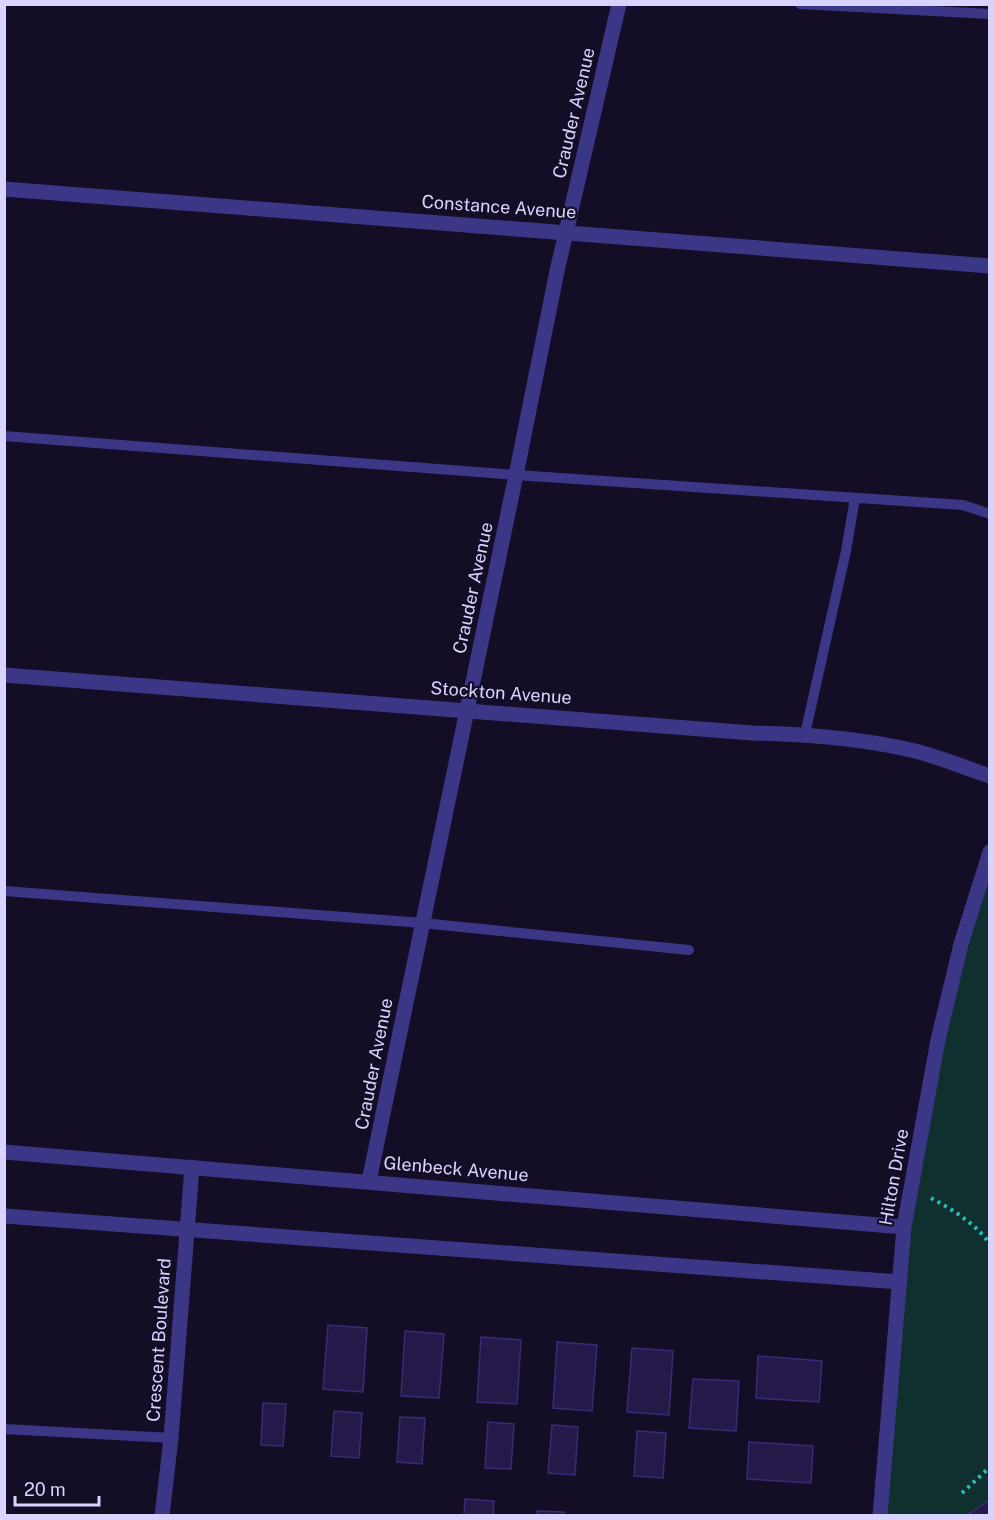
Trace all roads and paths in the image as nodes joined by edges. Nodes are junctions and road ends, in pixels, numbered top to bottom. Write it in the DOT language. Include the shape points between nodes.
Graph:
graph roads {
  1 [pos="619,4"];
  2 [pos="800,4"];
  3 [pos="962,9"];
  4 [pos="990,14"];
  5 [pos="4,189"];
  6 [pos="567,232"];
  7 [pos="990,266"];
  8 [pos="4,436"];
  9 [pos="516,475"];
  10 [pos="855,498"];
  11 [pos="990,514"];
  12 [pos="4,675"];
  13 [pos="468,710"];
  14 [pos="805,734"];
  15 [pos="990,776"];
  16 [pos="990,852"];
  17 [pos="4,891"];
  18 [pos="422,923"];
  19 [pos="689,950"];
  20 [pos="4,1152"];
  21 [pos="192,1167"];
  22 [pos="369,1181"];
  23 [pos="910,1195"];
  24 [pos="4,1216"];
  25 [pos="904,1227"];
  26 [pos="187,1230"];
  27 [pos="990,1244"];
  28 [pos="900,1282"];
  29 [pos="4,1429"];
  30 [pos="171,1438"];
  31 [pos="990,1467"];
  32 [pos="962,1493"];
  33 [pos="162,1515"];
  34 [pos="880,1515"];
  1 -- 6 [label="street, Crauder Avenue"];
  2 -- 3 [label="lane"];
  3 -- 4 [label="lane"];
  5 -- 6 [label="street, Constance Avenue"];
  6 -- 7 [label="street, Constance Avenue"];
  6 -- 9 [label="street, Crauder Avenue"];
  8 -- 9 [label="lane"];
  9 -- 10 [label="lane"];
  9 -- 13 [label="street, Crauder Avenue"];
  10 -- 11 [label="lane" via="963,505"];
  10 -- 14 [label="lane"];
  12 -- 13 [label="street, Stockton Avenue"];
  13 -- 14 [label="street, Stockton Avenue"];
  13 -- 18 [label="street, Crauder Avenue"];
  14 -- 15 [label="street, Stockton Avenue" via="917,752"];
  16 -- 23 [label="street, Hilton Drive" via="961,944 938,1040"];
  17 -- 18 [label="lane"];
  18 -- 19 [label="lane"];
  18 -- 22 [label="street, Crauder Avenue"];
  20 -- 21 [label="street, Glenbeck Avenue"];
  21 -- 22 [label="street, Glenbeck Avenue"];
  21 -- 26 [label="street, Crescent Boulevard"];
  22 -- 25 [label="street, Glenbeck Avenue"];
  23 -- 25 [label="street, Hilton Drive"];
  23 -- 27 [label="path" via="929,1197 956,1212"];
  24 -- 26 [label="street"];
  25 -- 28 [label="street, Hilton Drive"];
  26 -- 28 [label="street"];
  26 -- 30 [label="street, Crescent Boulevard"];
  28 -- 34 [label="street, Hilton Drive"];
  29 -- 30 [label="lane"];
  30 -- 33 [label="street, Crescent Boulevard"];
  31 -- 32 [label="path"];
}
